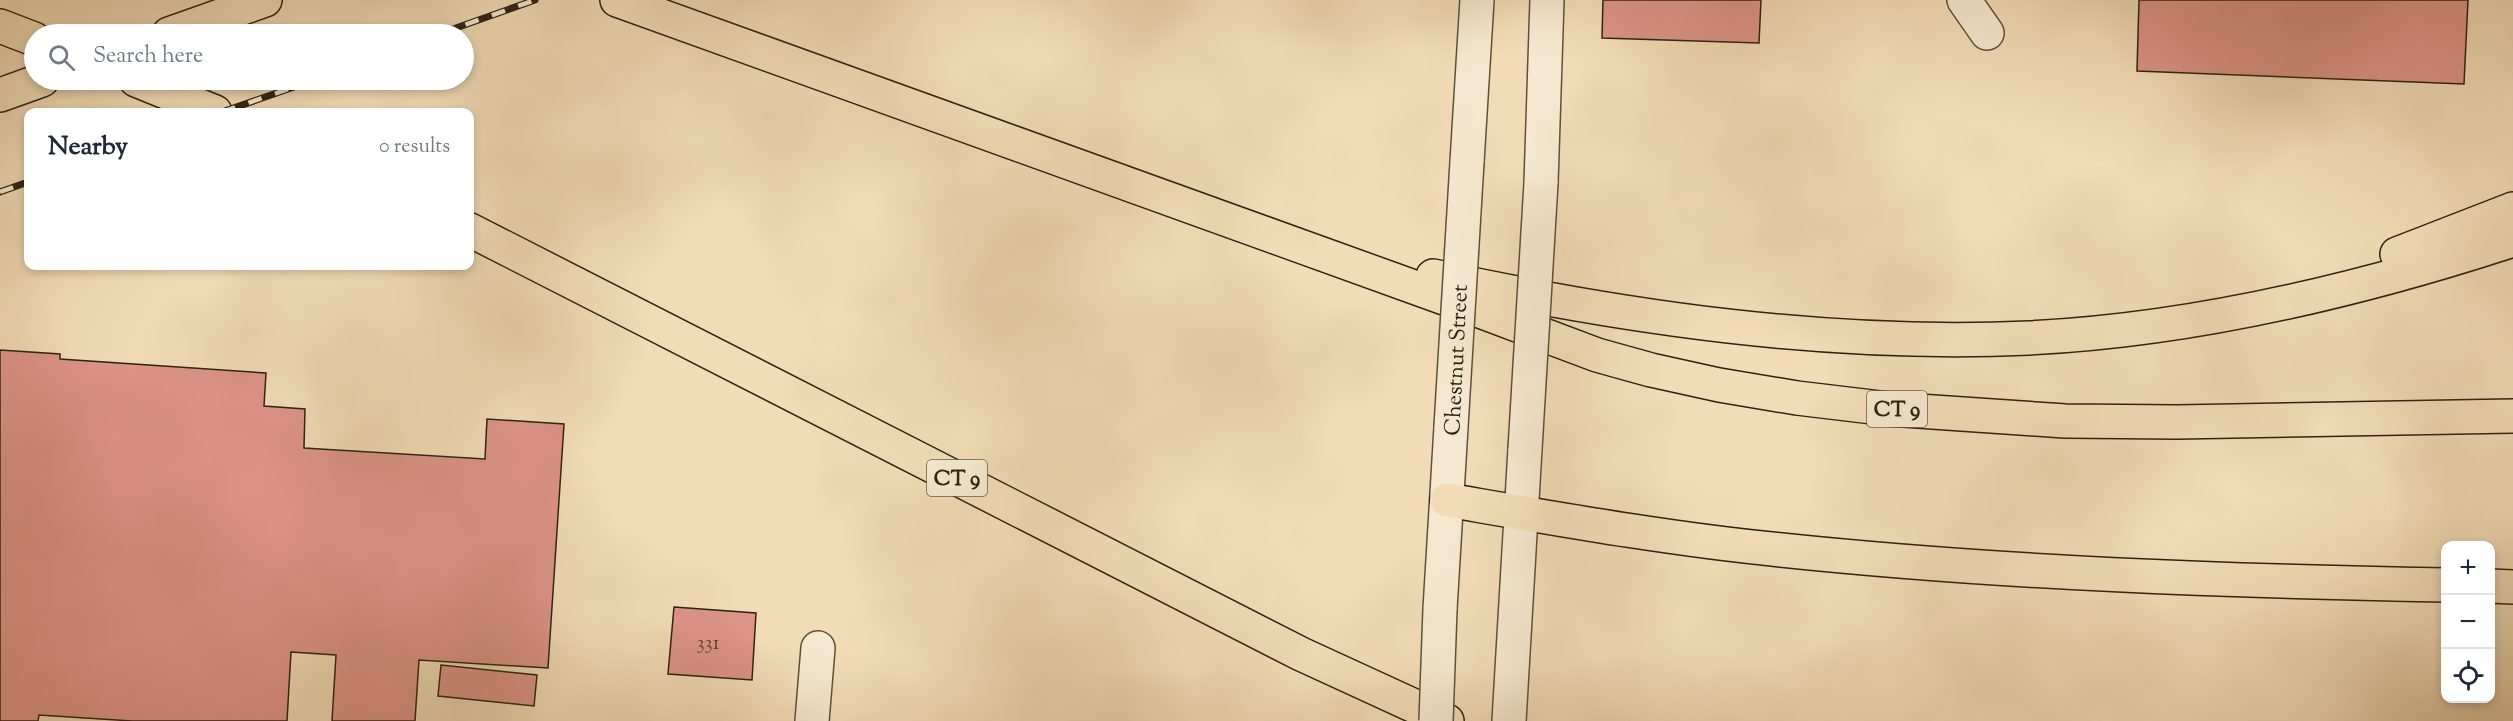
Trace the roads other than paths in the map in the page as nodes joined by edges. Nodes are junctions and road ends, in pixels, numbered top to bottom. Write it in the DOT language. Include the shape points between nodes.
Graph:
graph roads {
  1 [pos="265,0"];
  2 [pos="617,0"];
  3 [pos="1477,0"];
  4 [pos="1546,0"];
  5 [pos="1964,0"];
  6 [pos="197,24"];
  7 [pos="0,26"];
  8 [pos="1987,33"];
  9 [pos="24,35"];
  10 [pos="24,86"];
  11 [pos="161,90"];
  12 [pos="0,95"];
  13 [pos="205,108"];
  14 [pos="2513,209"];
  15 [pos="474,232"];
  16 [pos="2513,240"];
  17 [pos="1305,248"];
  18 [pos="2235,312"];
  19 [pos="2513,416"];
  20 [pos="1447,500"];
  21 [pos="1521,513"];
  22 [pos="2441,585"];
  23 [pos="2495,586"];
  24 [pos="2513,586"];
  25 [pos="818,648"];
  26 [pos="812,721"];
  27 [pos="1436,721"];
  28 [pos="1447,721"];
  29 [pos="1509,721"];
  1 -- 6 [label="highway"];
  2 -- 17 [label="highway, CT 9"];
  3 -- 20 [label="street, Chestnut Street, bridge"];
  4 -- 21 [label="street, bridge" via="1542,183"];
  5 -- 8 [label="street"];
  7 -- 9 [label="highway"];
  10 -- 12 [label="highway"];
  11 -- 13 [label="highway"];
  14 -- 18 [label="highway"];
  15 -- 28 [label="highway, CT 9" via="1311,660"];
  16 -- 18 [label="highway" via="2363,283"];
  17 -- 18 [label="highway" via="1447,279 1615,309 1708,324 1827,335 2030,338 2146,327"];
  17 -- 19 [label="highway, CT 9" via="1597,355 1681,378 1797,398 2064,421"];
  20 -- 21 [label="highway"];
  20 -- 27 [label="street, Chestnut Street, bridge"];
  21 -- 22 [label="highway" via="1696,541 1921,562 2226,580"];
  21 -- 29 [label="street"];
  23 -- 24 [label="highway"];
  25 -- 26 [label="street"];
}
